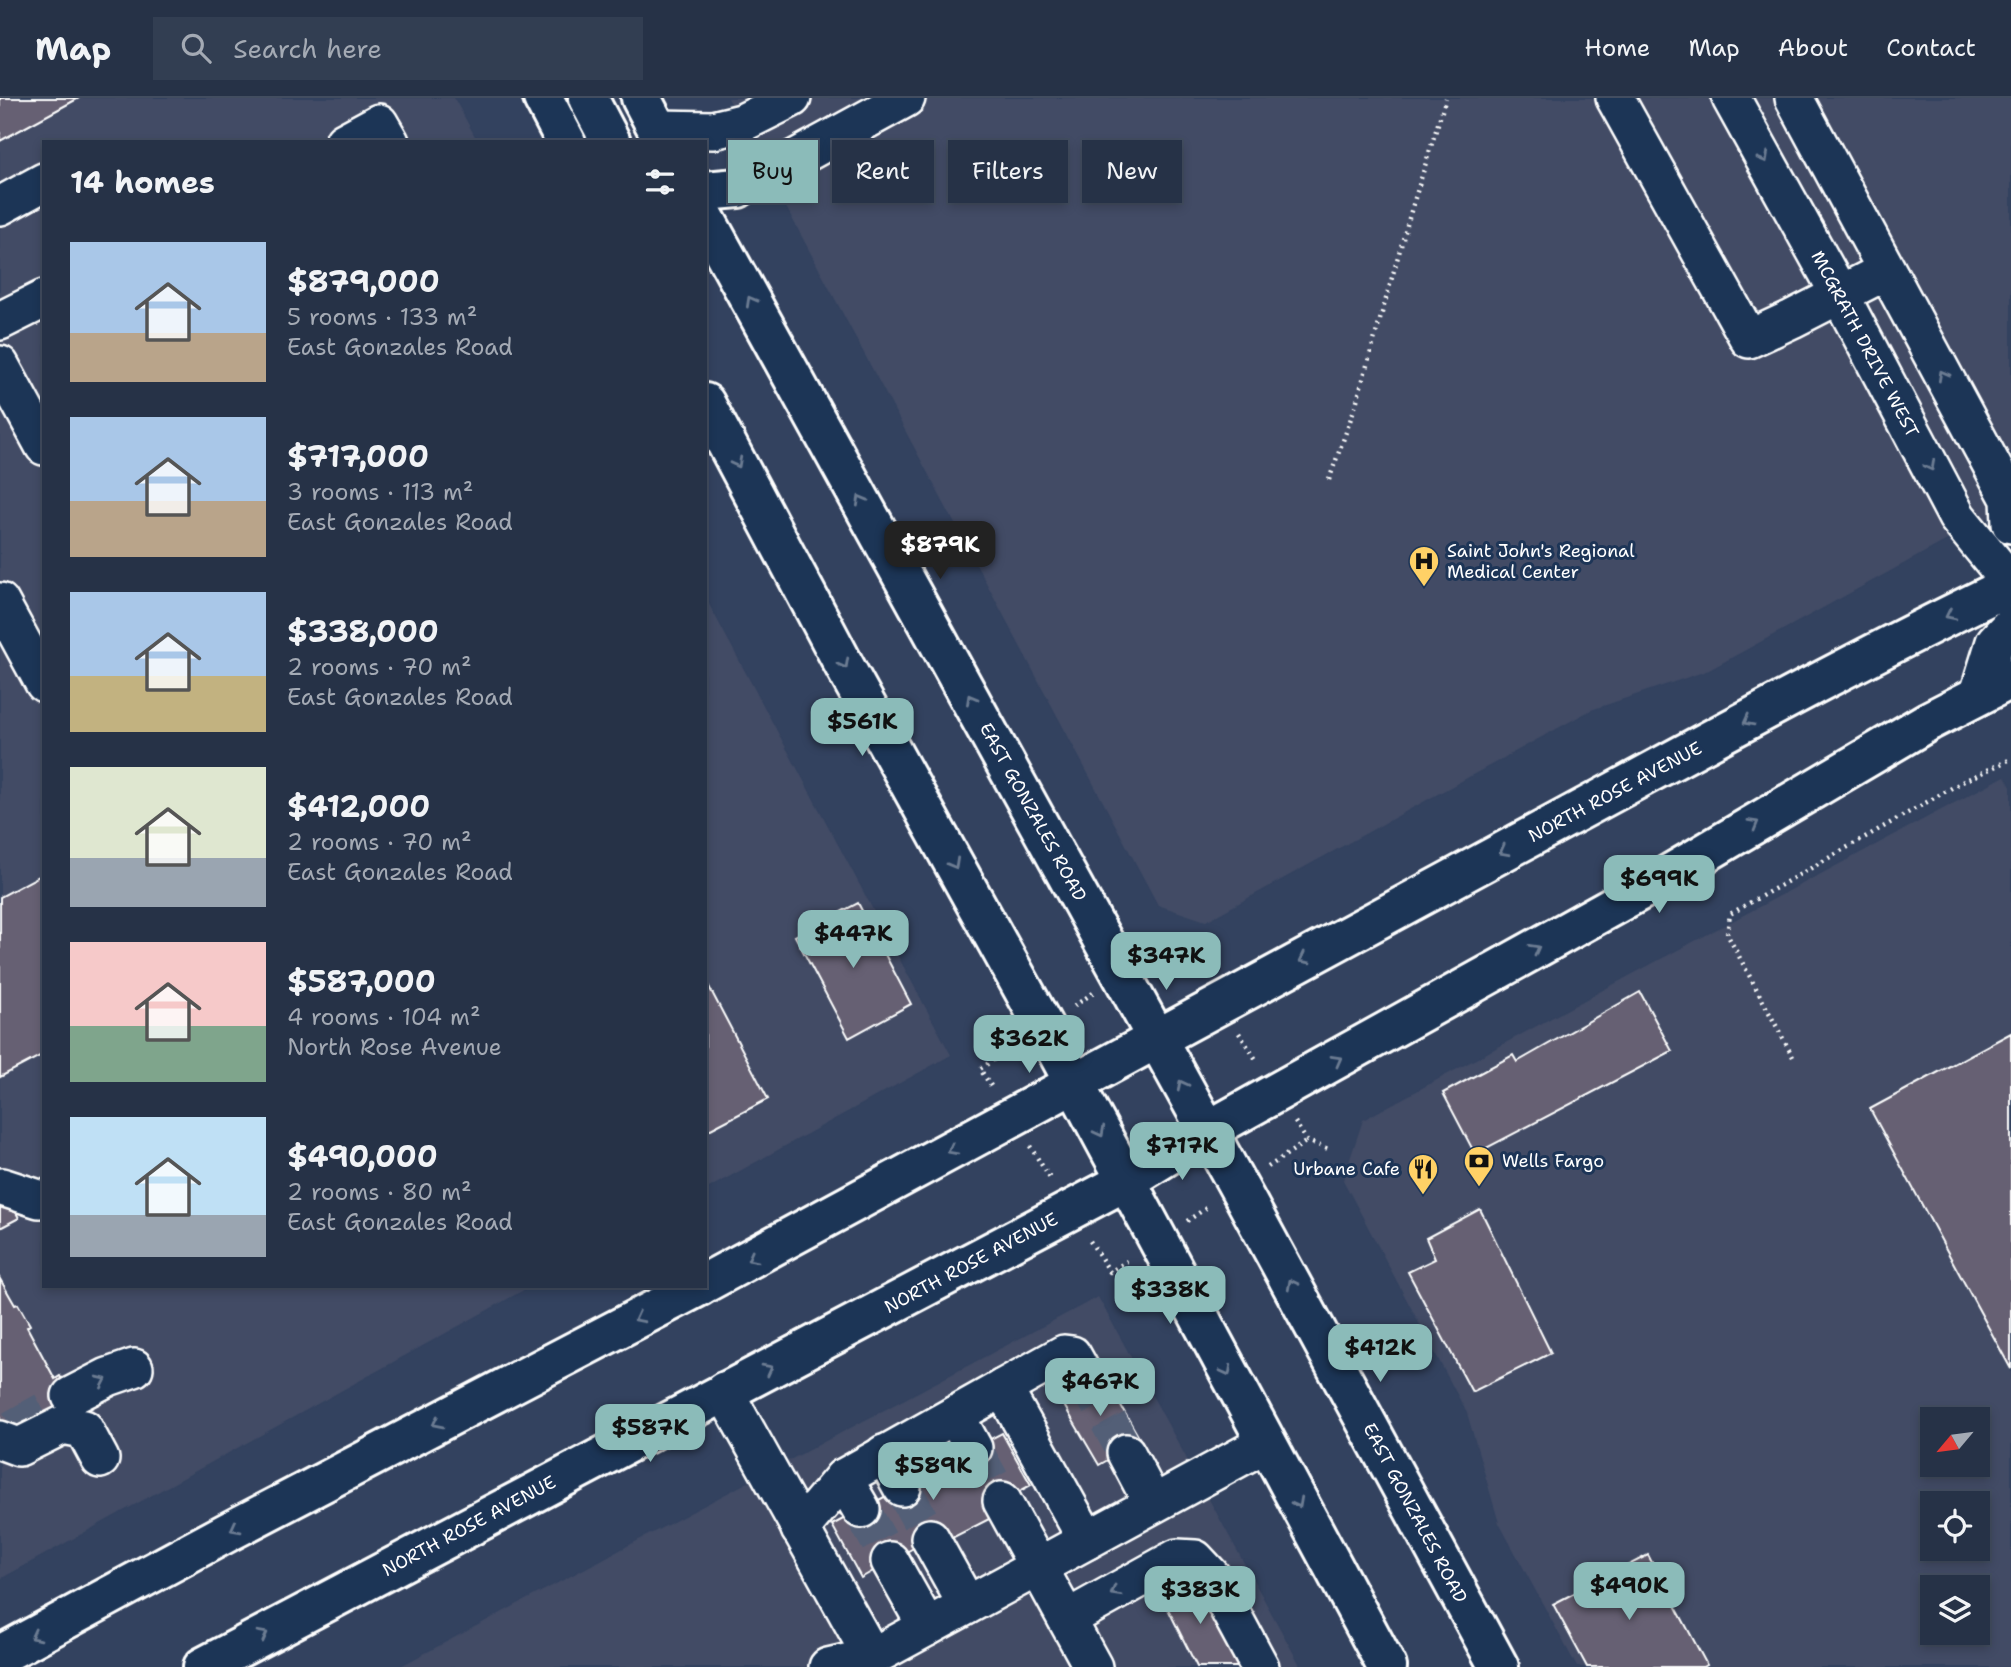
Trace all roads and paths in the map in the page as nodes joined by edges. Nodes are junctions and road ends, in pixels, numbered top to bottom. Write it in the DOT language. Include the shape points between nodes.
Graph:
graph roads {
  1 [pos="543,98"];
  2 [pos="588,98"];
  3 [pos="792,98"];
  4 [pos="906,98"];
  5 [pos="1446,98"];
  6 [pos="1615,98"];
  7 [pos="1731,98"];
  8 [pos="1794,98"];
  9 [pos="378,121"];
  10 [pos="654,123"];
  11 [pos="347,140"];
  12 [pos="565,140"];
  13 [pos="610,140"];
  14 [pos="42,183"];
  15 [pos="722,189"];
  16 [pos="0,206"];
  17 [pos="707,222"];
  18 [pos="1886,271"];
  19 [pos="1840,295"];
  20 [pos="42,300"];
  21 [pos="0,321"];
  22 [pos="0,366"];
  23 [pos="707,407"];
  24 [pos="42,442"];
  25 [pos="1329,480"];
  26 [pos="2011,524"];
  27 [pos="2011,584"];
  28 [pos="0,602"];
  29 [pos="2011,625"];
  30 [pos="39,663"];
  31 [pos="1995,687"];
  32 [pos="2011,759"];
  33 [pos="1122,973"];
  34 [pos="1221,1004"];
  35 [pos="1044,1027"];
  36 [pos="1157,1038"];
  37 [pos="1793,1057"];
  38 [pos="980,1069"];
  39 [pos="1074,1084"];
  40 [pos="1277,1094"];
  41 [pos="1207,1131"];
  42 [pos="1328,1149"];
  43 [pos="1126,1181"];
  44 [pos="707,1282"];
  45 [pos="696,1288"];
  46 [pos="134,1368"];
  47 [pos="1082,1373"];
  48 [pos="1003,1388"];
  49 [pos="724,1391"];
  50 [pos="71,1396"];
  51 [pos="955,1415"];
  52 [pos="4,1436"];
  53 [pos="1266,1443"];
  54 [pos="973,1448"];
  55 [pos="1126,1453"];
  56 [pos="884,1454"];
  57 [pos="100,1459"];
  58 [pos="843,1478"];
  59 [pos="902,1487"];
  60 [pos="1002,1501"];
  61 [pos="1153,1504"];
  62 [pos="861,1509"];
  63 [pos="800,1529"];
  64 [pos="930,1538"];
  65 [pos="1087,1540"];
  66 [pos="890,1561"];
  67 [pos="1038,1567"];
  68 [pos="967,1605"];
  69 [pos="1067,1619"];
  70 [pos="927,1627"];
  71 [pos="0,1655"];
  72 [pos="872,1657"];
  73 [pos="203,1667"];
  74 [pos="828,1667"];
  75 [pos="1093,1667"];
  76 [pos="1261,1667"];
  77 [pos="1387,1667"];
  78 [pos="1499,1667"];
  1 -- 12 [label="main road"];
  2 -- 13 [label="main road"];
  3 -- 10 [label="street" via="742,123 713,130"];
  4 -- 15 [label="street" via="767,174"];
  5 -- 25 [label="path" via="1356,404"];
  6 -- 19 [label="street" via="1749,339"];
  7 -- 19 [label="street, MCGRATH DRIVE WEST, one-way"];
  8 -- 18 [label="street"];
  9 -- 11 [label="street"];
  14 -- 16 [label="street"];
  33 -- 17 [label="main road, EAST GONZALES ROAD, one-way"];
  18 -- 19 [label="street"];
  26 -- 18 [label="street, one-way" via="2010,499"];
  19 -- 27 [label="street, MCGRATH DRIVE WEST, one-way" via="1957,517"];
  20 -- 21 [label="street"];
  22 -- 24 [label="street"];
  23 -- 35 [label="main road, one-way"];
  27 -- 34 [label="main road, NORTH ROSE AVENUE, one-way"];
  28 -- 30 [label="street"];
  29 -- 31 [label="street" via="1995,642"];
  40 -- 31 [label="main road, one-way"];
  32 -- 37 [label="path" via="1730,914 1727,934"];
  33 -- 34 [label="path" via="1180,936"];
  33 -- 35 [label="path"];
  33 -- 36 [label="main road, EAST GONZALES ROAD"];
  34 -- 36 [label="main road, NORTH ROSE AVENUE"];
  34 -- 40 [label="path"];
  35 -- 38 [label="path"];
  35 -- 39 [label="main road"];
  36 -- 39 [label="main road, NORTH ROSE AVENUE"];
  41 -- 36 [label="main road, EAST GONZALES ROAD, one-way"];
  39 -- 43 [label="main road, one-way"];
  39 -- 44 [label="main road, NORTH ROSE AVENUE, one-way"];
  40 -- 41 [label="main road, NORTH ROSE AVENUE"];
  40 -- 42 [label="path" via="1307,1141"];
  41 -- 43 [label="main road, NORTH ROSE AVENUE"];
  78 -- 41 [label="main road, EAST GONZALES ROAD, one-way"];
  49 -- 43 [label="main road, NORTH ROSE AVENUE, one-way"];
  43 -- 53 [label="main road, one-way"];
  45 -- 71 [label="main road, one-way"];
  50 -- 46 [label="street, one-way"];
  47 -- 48 [label="street" via="1072,1355 1063,1353"];
  48 -- 51 [label="street"];
  48 -- 65 [label="street"];
  49 -- 63 [label="street"];
  73 -- 49 [label="main road, NORTH ROSE AVENUE, one-way"];
  51 -- 54 [label="street"];
  51 -- 56 [label="street"];
  52 -- 57 [label="street" via="19,1447 62,1425 84,1429"];
  53 -- 61 [label="street"];
  53 -- 77 [label="main road, one-way"];
  55 -- 61 [label="street"];
  56 -- 58 [label="street"];
  56 -- 59 [label="street"];
  58 -- 62 [label="street"];
  58 -- 63 [label="street"];
  60 -- 67 [label="street"];
  61 -- 65 [label="street"];
  63 -- 72 [label="street"];
  64 -- 68 [label="street"];
  65 -- 67 [label="street"];
  66 -- 70 [label="street"];
  67 -- 68 [label="street"];
  67 -- 69 [label="street"];
  68 -- 70 [label="street"];
  69 -- 75 [label="street"];
  76 -- 69 [label="street, one-way" via="1210,1576 1195,1559 1177,1558"];
  70 -- 72 [label="street"];
  72 -- 74 [label="street"];
}
